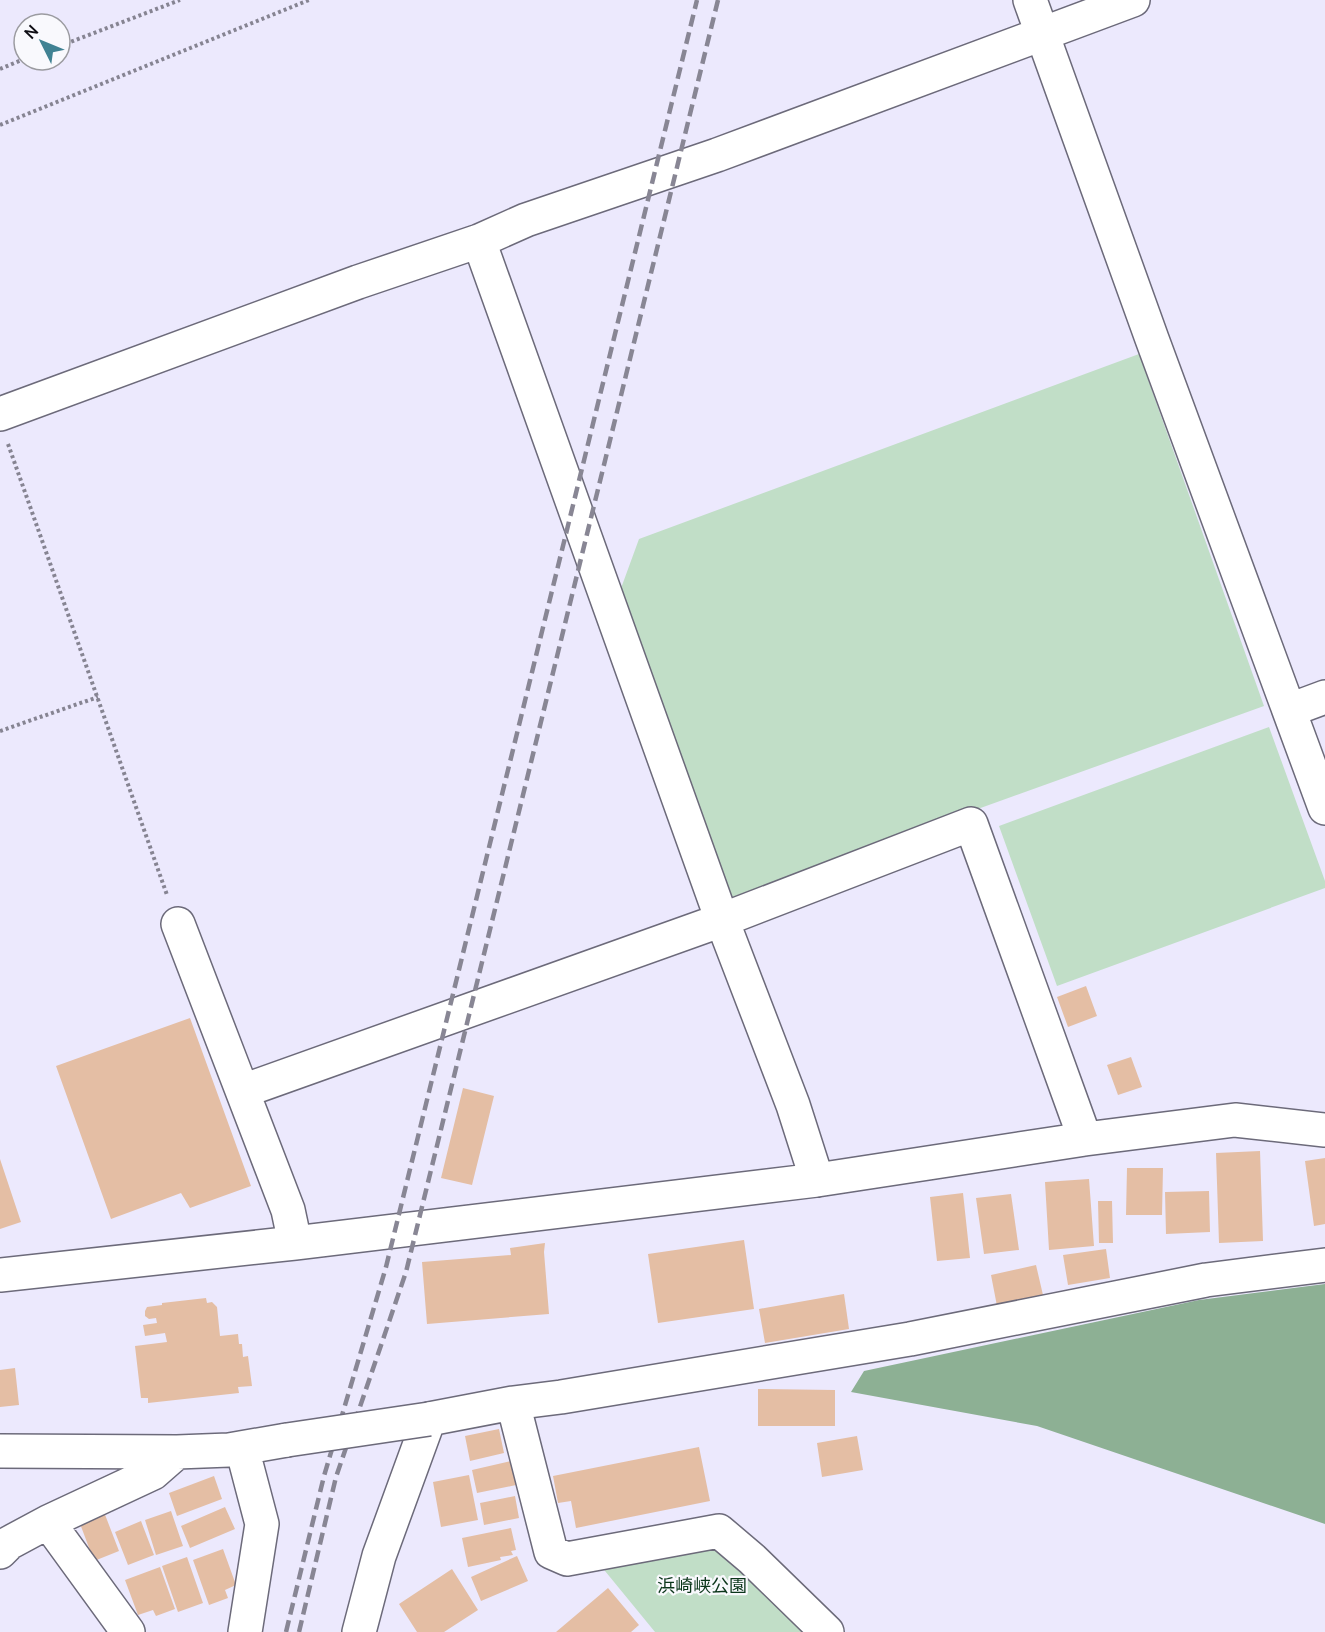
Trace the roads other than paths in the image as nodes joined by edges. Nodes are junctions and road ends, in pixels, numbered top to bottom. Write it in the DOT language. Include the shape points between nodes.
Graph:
graph roads {
  1 [pos="1029,0"];
  2 [pos="1133,0"];
  3 [pos="1042,33"];
  4 [pos="478,242"];
  5 [pos="4,429"];
  6 [pos="1325,697"];
  7 [pos="1290,710"];
  8 [pos="1325,808"];
  9 [pos="722,920"];
  10 [pos="178,924"];
  11 [pos="243,1091"];
  12 [pos="1325,1130"];
  13 [pos="1085,1139"];
  14 [pos="817,1180"];
  15 [pos="295,1243"];
  16 [pos="1325,1265"];
  17 [pos="0,1275"];
  18 [pos="513,1403"];
  19 [pos="429,1419"];
  20 [pos="242,1448"];
  21 [pos="0,1451"];
  22 [pos="177,1452"];
  23 [pos="48,1522"];
  24 [pos="0,1552"];
  25 [pos="128,1632"];
  26 [pos="245,1632"];
  27 [pos="359,1632"];
  28 [pos="826,1632"];
  1 -- 3 [label="street"];
  2 -- 3 [label="street"];
  3 -- 4 [label="street" via="717,154 526,220"];
  3 -- 7 [label="street"];
  4 -- 5 [label="street" via="358,282"];
  4 -- 9 [label="street"];
  6 -- 7 [label="street"];
  7 -- 8 [label="street"];
  9 -- 11 [label="street"];
  9 -- 13 [label="street" via="971,825"];
  9 -- 14 [label="street"];
  10 -- 11 [label="street"];
  11 -- 15 [label="street" via="288,1210"];
  12 -- 13 [label="street" via="1235,1120"];
  13 -- 14 [label="street"];
  14 -- 15 [label="street"];
  15 -- 17 [label="street"];
  16 -- 18 [label="street" via="1206,1280 910,1339"];
  18 -- 19 [label="street"];
  18 -- 28 [label="street" via="551,1552 567,1559 719,1531"];
  19 -- 20 [label="street, bridge"];
  19 -- 27 [label="street" via="379,1556"];
  20 -- 22 [label="street"];
  20 -- 26 [label="street" via="262,1524"];
  21 -- 22 [label="street"];
  22 -- 23 [label="street" via="153,1473"];
  23 -- 24 [label="street"];
  23 -- 25 [label="street"];
}
